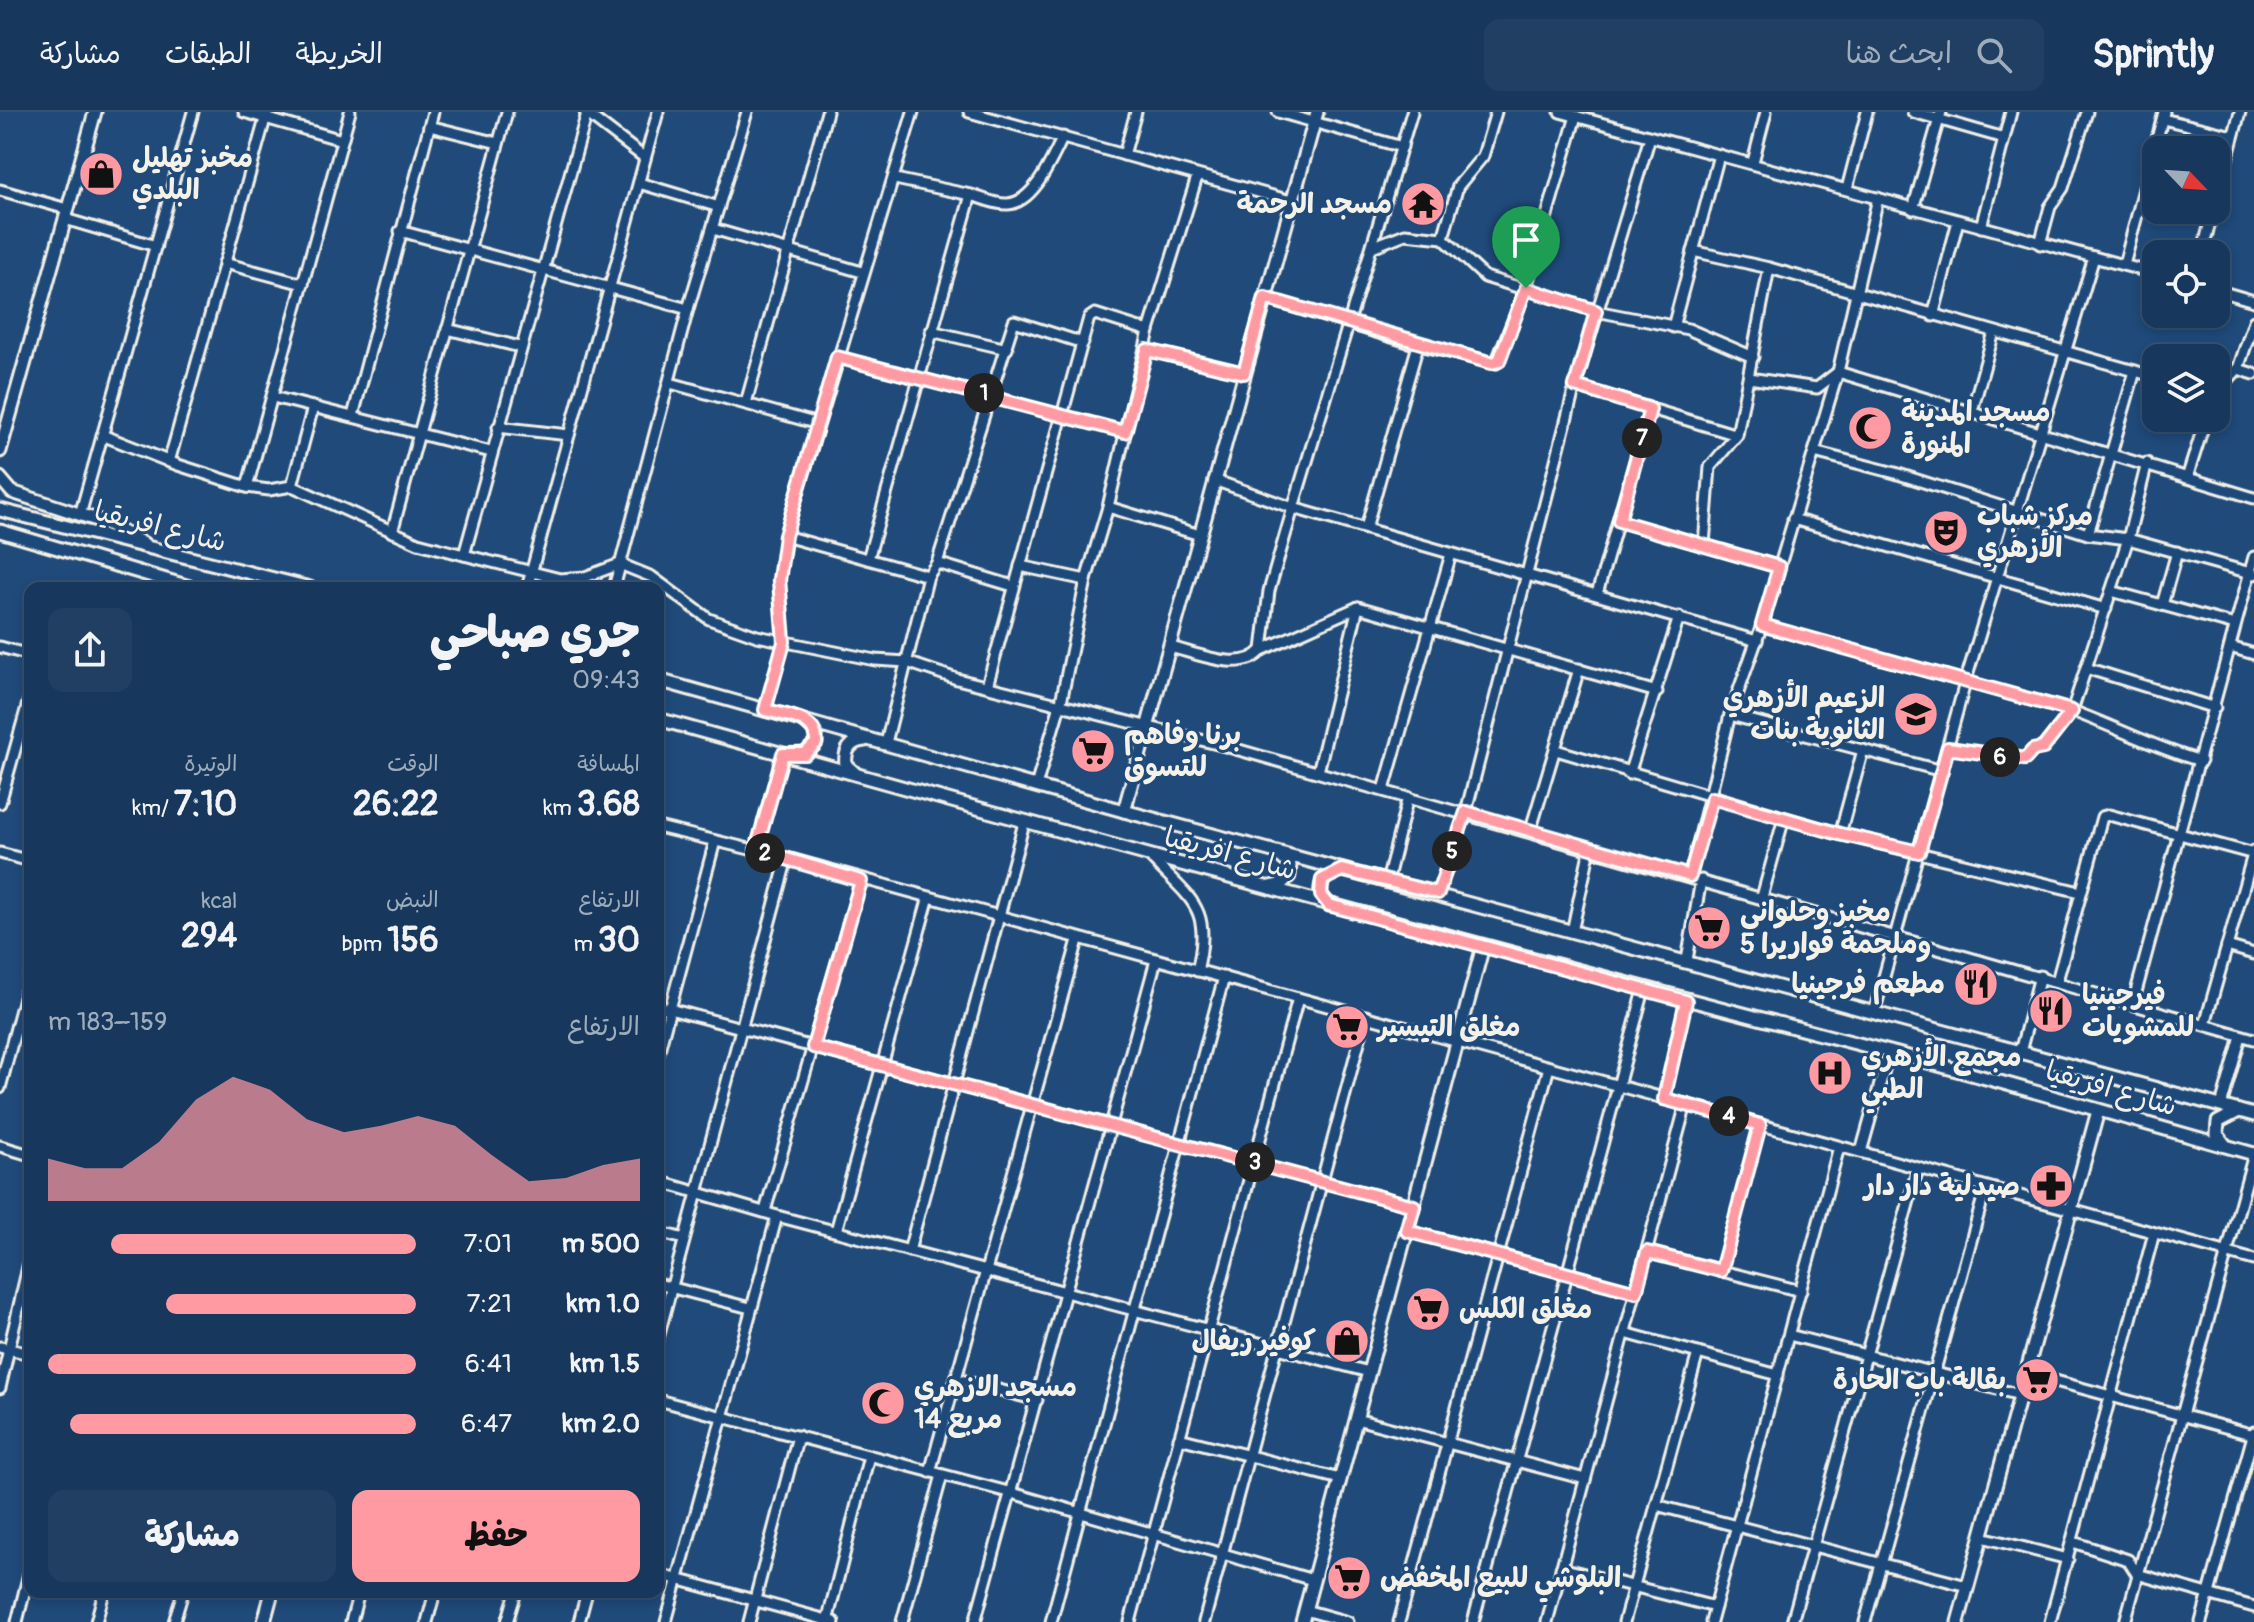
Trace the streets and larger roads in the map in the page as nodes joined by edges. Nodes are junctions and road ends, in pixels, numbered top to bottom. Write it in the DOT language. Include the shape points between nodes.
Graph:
graph roads {
  1 [pos="95,112"];
  2 [pos="193,112"];
  3 [pos="244,112"];
  4 [pos="350,112"];
  5 [pos="433,112"];
  6 [pos="507,112"];
  7 [pos="658,112"];
  8 [pos="747,112"];
  9 [pos="827,112"];
  10 [pos="913,112"];
  11 [pos="969,112"];
  12 [pos="1136,112"];
  13 [pos="1278,112"];
  14 [pos="1412,112"];
  15 [pos="1496,112"];
  16 [pos="1560,112"];
  17 [pos="1766,112"];
  18 [pos="1867,112"];
  19 [pos="1913,112"];
  20 [pos="2011,112"];
  21 [pos="2087,112"];
  22 [pos="2240,112"];
  23 [pos="586,113"];
  24 [pos="266,115"];
  25 [pos="1941,115"];
  26 [pos="1576,116"];
  27 [pos="2164,116"];
  28 [pos="1315,117"];
  29 [pos="429,126"];
  30 [pos="2233,136"];
  31 [pos="1063,137"];
  32 [pos="1650,137"];
  33 [pos="2004,138"];
  34 [pos="342,140"];
  35 [pos="498,143"];
  36 [pos="1402,147"];
  37 [pos="2230,147"];
  38 [pos="1124,155"];
  39 [pos="1719,155"];
  40 [pos="645,158"];
  41 [pos="1753,162"];
  42 [pos="1197,177"];
  43 [pos="895,179"];
  44 [pos="639,183"];
  45 [pos="1847,189"];
  46 [pos="0,190"];
  47 [pos="971,195"];
  48 [pos="1878,198"];
  49 [pos="1291,201"];
  50 [pos="719,207"];
  51 [pos="1913,209"];
  52 [pos="66,214"];
  53 [pos="1958,221"];
  54 [pos="1981,227"];
  55 [pos="713,229"];
  56 [pos="400,231"];
  57 [pos="1443,238"];
  58 [pos="2040,244"];
  59 [pos="156,246"];
  60 [pos="1372,247"];
  61 [pos="469,249"];
  62 [pos="789,250"];
  63 [pos="1693,251"];
  64 [pos="2094,257"];
  65 [pos="224,263"];
  66 [pos="2124,265"];
  67 [pos="542,268"];
  68 [pos="1769,268"];
  69 [pos="2142,270"];
  70 [pos="862,272"];
  71 [pos="303,284"];
  72 [pos="608,287"];
  73 [pos="1526,288"];
  74 [pos="2230,294"];
  75 [pos="1856,295"];
  76 [pos="1265,298"];
  77 [pos="2254,301"];
  78 [pos="688,309"];
  79 [pos="1596,311"];
  80 [pos="1933,316"];
  81 [pos="2254,321"];
  82 [pos="1348,322"];
  83 [pos="1673,327"];
  84 [pos="447,329"];
  85 [pos="931,331"];
  86 [pos="1149,331"];
  87 [pos="1994,332"];
  88 [pos="1083,343"];
  89 [pos="1418,345"];
  90 [pos="520,347"];
  91 [pos="1007,349"];
  92 [pos="1147,350"];
  93 [pos="2064,351"];
  94 [pos="837,357"];
  95 [pos="1753,357"];
  96 [pos="2238,369"];
  97 [pos="2135,371"];
  98 [pos="1838,372"];
  99 [pos="1244,373"];
  100 [pos="2142,373"];
  101 [pos="2254,374"];
  102 [pos="2230,377"];
  103 [pos="1749,378"];
  104 [pos="918,380"];
  105 [pos="670,383"];
  106 [pos="1575,386"];
  107 [pos="992,395"];
  108 [pos="273,397"];
  109 [pos="746,403"];
  110 [pos="313,407"];
  111 [pos="1650,409"];
  112 [pos="1972,411"];
  113 [pos="1061,415"];
  114 [pos="353,416"];
  115 [pos="818,424"];
  116 [pos="3,425"];
  117 [pos="498,427"];
  118 [pos="419,432"];
  119 [pos="1125,432"];
  120 [pos="2039,432"];
  121 [pos="2202,432"];
  122 [pos="102,435"];
  123 [pos="569,435"];
  124 [pos="1737,435"];
  125 [pos="0,451"];
  126 [pos="491,452"];
  127 [pos="1814,452"];
  128 [pos="2113,453"];
  129 [pos="169,462"];
  130 [pos="2147,463"];
  131 [pos="0,478"];
  132 [pos="2187,478"];
  133 [pos="1214,480"];
  134 [pos="292,486"];
  135 [pos="247,487"];
  136 [pos="2254,498"];
  137 [pos="1108,507"];
  138 [pos="1293,508"];
  139 [pos="0,510"];
  140 [pos="2016,511"];
  141 [pos="80,515"];
  142 [pos="1793,519"];
  143 [pos="1619,521"];
  144 [pos="1366,528"];
  145 [pos="0,531"];
  146 [pos="392,532"];
  147 [pos="2088,534"];
  148 [pos="1200,535"];
  149 [pos="785,536"];
  150 [pos="2128,539"];
  151 [pos="1704,545"];
  152 [pos="151,548"];
  153 [pos="2177,552"];
  154 [pos="1451,554"];
  155 [pos="464,555"];
  156 [pos="2254,557"];
  157 [pos="868,559"];
  158 [pos="937,563"];
  159 [pos="620,564"];
  160 [pos="1020,566"];
  161 [pos="1779,567"];
  162 [pos="531,571"];
  163 [pos="2252,574"];
  164 [pos="928,576"];
  165 [pos="1526,576"];
  166 [pos="1996,578"];
  167 [pos="1086,580"];
  168 [pos="165,582"];
  169 [pos="286,582"];
  170 [pos="528,582"];
  171 [pos="616,582"];
  172 [pos="659,582"];
  173 [pos="664,585"];
  174 [pos="1013,586"];
  175 [pos="2111,591"];
  176 [pos="1597,594"];
  177 [pos="2162,605"];
  178 [pos="1358,607"];
  179 [pos="2106,609"];
  180 [pos="1679,617"];
  181 [pos="1762,625"];
  182 [pos="2235,625"];
  183 [pos="1430,628"];
  184 [pos="1757,641"];
  185 [pos="784,642"];
  186 [pos="0,647"];
  187 [pos="1170,647"];
  188 [pos="2230,647"];
  189 [pos="1506,649"];
  190 [pos="1262,650"];
  191 [pos="24,653"];
  192 [pos="2254,654"];
  193 [pos="907,662"];
  194 [pos="2086,668"];
  195 [pos="1579,669"];
  196 [pos="664,682"];
  197 [pos="1965,683"];
  198 [pos="987,686"];
  199 [pos="1657,692"];
  200 [pos="1061,702"];
  201 [pos="2215,708"];
  202 [pos="765,710"];
  203 [pos="2072,711"];
  204 [pos="1730,715"];
  205 [pos="24,717"];
  206 [pos="799,719"];
  207 [pos="664,721"];
  208 [pos="1148,727"];
  209 [pos="880,742"];
  210 [pos="1948,748"];
  211 [pos="1556,750"];
  212 [pos="1863,750"];
  213 [pos="786,755"];
  214 [pos="2201,761"];
  215 [pos="1942,771"];
  216 [pos="1318,772"];
  217 [pos="1629,774"];
  218 [pos="859,776"];
  219 [pos="1036,786"];
  220 [pos="1384,790"];
  221 [pos="1408,797"];
  222 [pos="1712,798"];
  223 [pos="0,803"];
  224 [pos="1124,811"];
  225 [pos="1466,812"];
  226 [pos="1784,818"];
  227 [pos="1024,823"];
  228 [pos="664,828"];
  229 [pos="1530,832"];
  230 [pos="1840,834"];
  231 [pos="2181,835"];
  232 [pos="715,841"];
  233 [pos="1590,848"];
  234 [pos="756,850"];
  235 [pos="1274,851"];
  236 [pos="1919,852"];
  237 [pos="0,853"];
  238 [pos="2254,853"];
  239 [pos="1150,857"];
  240 [pos="787,858"];
  241 [pos="24,859"];
  242 [pos="1342,870"];
  243 [pos="1690,876"];
  244 [pos="1701,880"];
  245 [pos="861,881"];
  246 [pos="1387,882"];
  247 [pos="1265,888"];
  248 [pos="2080,892"];
  249 [pos="1438,893"];
  250 [pos="1762,897"];
  251 [pos="928,900"];
  252 [pos="1329,905"];
  253 [pos="1000,918"];
  254 [pos="1572,932"];
  255 [pos="1895,936"];
  256 [pos="1078,940"];
  257 [pos="1483,946"];
  258 [pos="2227,946"];
  259 [pos="2254,954"];
  260 [pos="1156,960"];
  261 [pos="1687,960"];
  262 [pos="1197,971"];
  263 [pos="2040,976"];
  264 [pos="1224,977"];
  265 [pos="2057,981"];
  266 [pos="1644,990"];
  267 [pos="24,993"];
  268 [pos="1298,998"];
  269 [pos="1686,1001"];
  270 [pos="2133,1003"];
  271 [pos="664,1008"];
  272 [pos="670,1009"];
  273 [pos="1874,1013"];
  274 [pos="1366,1016"];
  275 [pos="2205,1024"];
  276 [pos="740,1028"];
  277 [pos="664,1032"];
  278 [pos="2241,1036"];
  279 [pos="2254,1039"];
  280 [pos="1457,1042"];
  281 [pos="813,1047"];
  282 [pos="1889,1052"];
  283 [pos="2020,1052"];
  284 [pos="4,1055"];
  285 [pos="882,1066"];
  286 [pos="1549,1067"];
  287 [pos="956,1084"];
  288 [pos="1618,1086"];
  289 [pos="0,1088"];
  290 [pos="1664,1099"];
  291 [pos="1686,1104"];
  292 [pos="1033,1105"];
  293 [pos="2221,1106"];
  294 [pos="2098,1111"];
  295 [pos="2239,1111"];
  296 [pos="2254,1115"];
  297 [pos="1760,1125"];
  298 [pos="1110,1126"];
  299 [pos="1180,1143"];
  300 [pos="0,1146"];
  301 [pos="2226,1146"];
  302 [pos="1839,1147"];
  303 [pos="1861,1152"];
  304 [pos="24,1153"];
  305 [pos="2254,1154"];
  306 [pos="1253,1162"];
  307 [pos="1918,1168"];
  308 [pos="1319,1180"];
  309 [pos="664,1183"];
  310 [pos="1986,1187"];
  311 [pos="695,1191"];
  312 [pos="1414,1206"];
  313 [pos="2070,1210"];
  314 [pos="765,1211"];
  315 [pos="777,1216"];
  316 [pos="836,1231"];
  317 [pos="1407,1231"];
  318 [pos="2154,1233"];
  319 [pos="664,1234"];
  320 [pos="684,1239"];
  321 [pos="909,1251"];
  322 [pos="1647,1252"];
  323 [pos="2228,1253"];
  324 [pos="1498,1255"];
  325 [pos="2254,1260"];
  326 [pos="986,1271"];
  327 [pos="1721,1271"];
  328 [pos="1567,1273"];
  329 [pos="24,1280"];
  330 [pos="664,1285"];
  331 [pos="672,1287"];
  332 [pos="1801,1291"];
  333 [pos="1066,1292"];
  334 [pos="1636,1292"];
  335 [pos="750,1308"];
  336 [pos="1135,1310"];
  337 [pos="664,1316"];
  338 [pos="1208,1330"];
  339 [pos="1625,1333"];
  340 [pos="1789,1335"];
  341 [pos="1276,1347"];
  342 [pos="5,1348"];
  343 [pos="1698,1353"];
  344 [pos="1866,1354"];
  345 [pos="1935,1371"];
  346 [pos="1369,1372"];
  347 [pos="2026,1373"];
  348 [pos="1778,1375"];
  349 [pos="957,1379"];
  350 [pos="0,1388"];
  351 [pos="2020,1395"];
  352 [pos="2111,1396"];
  353 [pos="1037,1400"];
  354 [pos="664,1402"];
  355 [pos="2182,1415"];
  356 [pos="720,1417"];
  357 [pos="1356,1419"];
  358 [pos="2254,1434"];
  359 [pos="798,1436"];
  360 [pos="1179,1438"];
  361 [pos="1447,1445"];
  362 [pos="869,1456"];
  363 [pos="1249,1456"];
  364 [pos="1516,1462"];
  365 [pos="930,1472"];
  366 [pos="942,1475"];
  367 [pos="1340,1479"];
  368 [pos="1585,1479"];
  369 [pos="1012,1493"];
  370 [pos="1656,1505"];
  371 [pos="1080,1514"];
  372 [pos="1737,1525"];
  373 [pos="1154,1536"];
  374 [pos="1982,1537"];
  375 [pos="2073,1542"];
  376 [pos="1814,1545"];
  377 [pos="1222,1555"];
  378 [pos="2068,1559"];
  379 [pos="1882,1563"];
  380 [pos="1561,1568"];
  381 [pos="2137,1574"];
  382 [pos="664,1576"];
  383 [pos="677,1579"];
  384 [pos="1313,1580"];
  385 [pos="1967,1586"];
  386 [pos="1634,1587"];
  387 [pos="24,1593"];
  388 [pos="2209,1594"];
  389 [pos="102,1598"];
  390 [pos="181,1598"];
  391 [pos="270,1598"];
  392 [pos="357,1598"];
  393 [pos="433,1598"];
  394 [pos="514,1598"];
  395 [pos="585,1598"];
  396 [pos="754,1602"];
  397 [pos="1715,1607"];
  398 [pos="2254,1607"];
  399 [pos="1303,1616"];
  400 [pos="830,1621"];
  401 [pos="17,1622"];
  402 [pos="96,1622"];
  403 [pos="174,1622"];
  404 [pos="264,1622"];
  405 [pos="351,1622"];
  406 [pos="427,1622"];
  407 [pos="507,1622"];
  408 [pos="579,1622"];
  409 [pos="666,1622"];
  410 [pos="749,1622"];
  411 [pos="902,1622"];
  412 [pos="975,1622"];
  413 [pos="1051,1622"];
  414 [pos="1130,1622"];
  415 [pos="1204,1622"];
  416 [pos="1348,1622"];
  417 [pos="1399,1622"];
  418 [pos="1473,1622"];
  419 [pos="1547,1622"];
  420 [pos="1624,1622"];
  421 [pos="1711,1622"];
  422 [pos="1792,1622"];
  423 [pos="1865,1622"];
  424 [pos="1958,1622"];
  425 [pos="2050,1622"];
  426 [pos="2125,1622"];
  427 [pos="2201,1622"];
  1 -- 52 [label="street"];
  2 -- 59 [label="street"];
  3 -- 24 [label="street"];
  4 -- 34 [label="street"];
  5 -- 29 [label="street"];
  6 -- 35 [label="street"];
  7 -- 40 [label="street"];
  8 -- 50 [label="street"];
  9 -- 62 [label="street"];
  10 -- 43 [label="street"];
  11 -- 31 [label="street"];
  12 -- 38 [label="street"];
  13 -- 28 [label="street"];
  14 -- 36 [label="street"];
  15 -- 57 [label="street" via="1483,156 1458,186"];
  16 -- 26 [label="street"];
  17 -- 41 [label="street"];
  18 -- 45 [label="street"];
  19 -- 25 [label="street"];
  20 -- 33 [label="street"];
  21 -- 58 [label="street"];
  22 -- 30 [label="street"];
  23 -- 40 [label="street"];
  23 -- 67 [label="street"];
  24 -- 34 [label="street"];
  24 -- 65 [label="street"];
  25 -- 33 [label="street"];
  25 -- 51 [label="street"];
  26 -- 32 [label="street"];
  26 -- 73 [label="street"];
  27 -- 30 [label="street"];
  27 -- 66 [label="street"];
  28 -- 36 [label="street"];
  28 -- 49 [label="street"];
  29 -- 35 [label="street"];
  29 -- 56 [label="street"];
  30 -- 37 [label="street"];
  31 -- 38 [label="street"];
  31 -- 47 [label="street" via="1022,199 1006,204"];
  32 -- 39 [label="street"];
  32 -- 79 [label="street"];
  33 -- 54 [label="street"];
  34 -- 71 [label="street"];
  35 -- 61 [label="street"];
  36 -- 60 [label="street"];
  38 -- 42 [label="street"];
  39 -- 41 [label="street"];
  39 -- 63 [label="street"];
  40 -- 44 [label="street"];
  41 -- 45 [label="street"];
  42 -- 49 [label="street"];
  42 -- 86 [label="street"];
  43 -- 47 [label="street"];
  43 -- 70 [label="street"];
  44 -- 50 [label="street"];
  44 -- 72 [label="street"];
  45 -- 48 [label="street"];
  46 -- 52 [label="street"];
  47 -- 85 [label="street"];
  48 -- 51 [label="street"];
  48 -- 75 [label="street"];
  49 -- 76 [label="street"];
  50 -- 55 [label="street"];
  51 -- 53 [label="street"];
  52 -- 59 [label="street"];
  52 -- 116 [label="street"];
  53 -- 54 [label="street"];
  53 -- 80 [label="street"];
  54 -- 58 [label="street"];
  55 -- 62 [label="street"];
  55 -- 78 [label="street"];
  56 -- 61 [label="street"];
  56 -- 114 [label="street"];
  57 -- 60 [label="street" via="1405,234"];
  57 -- 73 [label="street" via="1485,277"];
  58 -- 64 [label="street"];
  59 -- 122 [label="street"];
  60 -- 82 [label="street"];
  61 -- 67 [label="street"];
  61 -- 84 [label="street"];
  62 -- 70 [label="street"];
  62 -- 109 [label="street"];
  63 -- 68 [label="street"];
  63 -- 83 [label="street"];
  64 -- 66 [label="street"];
  64 -- 93 [label="street"];
  65 -- 71 [label="street"];
  65 -- 129 [label="street"];
  66 -- 69 [label="street"];
  67 -- 72 [label="street"];
  67 -- 90 [label="street"];
  68 -- 75 [label="street"];
  68 -- 95 [label="street"];
  70 -- 94 [label="street"];
  71 -- 108 [label="street"];
  72 -- 78 [label="street"];
  72 -- 123 [label="street"];
  73 -- 79 [label="street"];
  73 -- 89 [label="street" via="1496,363"];
  74 -- 77 [label="street"];
  75 -- 80 [label="street"];
  75 -- 98 [label="street"];
  76 -- 82 [label="street"];
  76 -- 99 [label="street"];
  78 -- 105 [label="street"];
  79 -- 83 [label="street"];
  79 -- 106 [label="street"];
  80 -- 87 [label="street"];
  81 -- 96 [label="street"];
  82 -- 89 [label="street"];
  82 -- 138 [label="street"];
  83 -- 95 [label="street"];
  84 -- 90 [label="street"];
  84 -- 118 [label="street"];
  85 -- 91 [label="street"];
  85 -- 104 [label="street"];
  86 -- 88 [label="street" via="1091,315"];
  86 -- 92 [label="street"];
  87 -- 93 [label="street"];
  87 -- 112 [label="street"];
  88 -- 91 [label="street" via="1014,321"];
  88 -- 113 [label="street"];
  89 -- 144 [label="street"];
  90 -- 117 [label="street"];
  91 -- 107 [label="street"];
  92 -- 99 [label="street"];
  92 -- 119 [label="street"];
  93 -- 97 [label="street"];
  93 -- 120 [label="street"];
  94 -- 104 [label="street"];
  94 -- 115 [label="street"];
  95 -- 103 [label="street"];
  96 -- 101 [label="street"];
  96 -- 102 [label="street"];
  97 -- 100 [label="street"];
  97 -- 128 [label="street"];
  98 -- 103 [label="street" via="1817,388"];
  98 -- 112 [label="street"];
  98 -- 127 [label="street"];
  99 -- 133 [label="street"];
  103 -- 124 [label="street"];
  104 -- 107 [label="street"];
  104 -- 157 [label="street"];
  105 -- 109 [label="street"];
  105 -- 159 [label="street"];
  106 -- 111 [label="street"];
  106 -- 165 [label="street"];
  107 -- 113 [label="street"];
  107 -- 158 [label="street"];
  108 -- 110 [label="street"];
  108 -- 135 [label="street"];
  109 -- 115 [label="street"];
  110 -- 114 [label="street"];
  110 -- 134 [label="street"];
  111 -- 124 [label="street"];
  111 -- 143 [label="street"];
  112 -- 120 [label="street"];
  113 -- 119 [label="street"];
  113 -- 160 [label="street"];
  114 -- 118 [label="street"];
  115 -- 149 [label="street"];
  116 -- 125 [label="street"];
  117 -- 123 [label="street"];
  117 -- 126 [label="street"];
  118 -- 126 [label="street"];
  118 -- 146 [label="street"];
  119 -- 137 [label="street"];
  120 -- 128 [label="street"];
  120 -- 140 [label="street"];
  121 -- 132 [label="street"];
  122 -- 129 [label="street"];
  122 -- 141 [label="street"];
  123 -- 162 [label="street"];
  124 -- 151 [label="street" via="1710,467"];
  126 -- 155 [label="street"];
  127 -- 140 [label="street"];
  127 -- 142 [label="street"];
  128 -- 130 [label="street"];
  128 -- 147 [label="street"];
  129 -- 135 [label="street"];
  130 -- 132 [label="street"];
  130 -- 150 [label="street"];
  131 -- 141 [label="street" via="12,492"];
  132 -- 136 [label="street"];
  133 -- 138 [label="street"];
  133 -- 148 [label="street"];
  134 -- 135 [label="street"];
  134 -- 146 [label="street"];
  137 -- 148 [label="street"];
  137 -- 167 [label="street"];
  138 -- 144 [label="street"];
  138 -- 190 [label="street" via="1269,591"];
  139 -- 152 [label="street, شارع افريقيا"];
  140 -- 147 [label="street"];
  140 -- 166 [label="street"];
  141 -- 152 [label="street" via="120,528"];
  142 -- 161 [label="street"];
  142 -- 166 [label="street"];
  143 -- 151 [label="street"];
  143 -- 176 [label="street"];
  144 -- 154 [label="street"];
  145 -- 168 [label="street, شارع افريقيا"];
  146 -- 155 [label="street"];
  147 -- 150 [label="street"];
  148 -- 187 [label="street"];
  149 -- 157 [label="street"];
  149 -- 185 [label="street" via="779,580"];
  150 -- 153 [label="street"];
  150 -- 175 [label="street"];
  151 -- 161 [label="street"];
  152 -- 169 [label="street, شارع افريقيا"];
  153 -- 163 [label="street"];
  153 -- 177 [label="street"];
  154 -- 165 [label="street"];
  154 -- 183 [label="street"];
  155 -- 162 [label="street"];
  156 -- 163 [label="street"];
  157 -- 164 [label="street"];
  158 -- 164 [label="street"];
  158 -- 174 [label="street"];
  159 -- 162 [label="street" via="585,577 560,579"];
  159 -- 171 [label="street"];
  159 -- 172 [label="street"];
  160 -- 167 [label="street"];
  160 -- 174 [label="street"];
  161 -- 181 [label="street"];
  162 -- 170 [label="street"];
  163 -- 182 [label="street"];
  164 -- 193 [label="street"];
  165 -- 176 [label="street"];
  165 -- 189 [label="street"];
  166 -- 179 [label="street"];
  166 -- 197 [label="street"];
  167 -- 200 [label="street"];
  173 -- 185 [label="street" via="709,619"];
  174 -- 198 [label="street"];
  175 -- 177 [label="street"];
  175 -- 179 [label="street"];
  176 -- 180 [label="street"];
  177 -- 182 [label="street"];
  178 -- 183 [label="street"];
  178 -- 190 [label="street"];
  178 -- 216 [label="street"];
  179 -- 194 [label="street"];
  180 -- 184 [label="street"];
  180 -- 199 [label="street"];
  181 -- 184 [label="street"];
  181 -- 197 [label="street"];
  182 -- 188 [label="street"];
  183 -- 189 [label="street"];
  183 -- 220 [label="street"];
  184 -- 204 [label="street"];
  185 -- 193 [label="street"];
  185 -- 202 [label="street"];
  186 -- 191 [label="street"];
  187 -- 190 [label="street" via="1241,663"];
  187 -- 208 [label="street"];
  188 -- 192 [label="street"];
  188 -- 201 [label="street"];
  189 -- 195 [label="street"];
  189 -- 225 [label="street"];
  193 -- 198 [label="street"];
  193 -- 209 [label="street"];
  194 -- 201 [label="street"];
  194 -- 203 [label="street"];
  195 -- 199 [label="street"];
  195 -- 211 [label="street"];
  196 -- 202 [label="street, شارع افريقيا"];
  197 -- 203 [label="street"];
  197 -- 210 [label="street"];
  198 -- 200 [label="street"];
  199 -- 217 [label="street"];
  200 -- 208 [label="street"];
  200 -- 219 [label="street"];
  201 -- 214 [label="street"];
  202 -- 206 [label="street, شارع افريقيا"];
  203 -- 210 [label="street" via="2043,748 2025,759"];
  203 -- 214 [label="street"];
  204 -- 212 [label="street"];
  204 -- 222 [label="street"];
  205 -- 223 [label="street"];
  206 -- 209 [label="street, شارع افريقيا"];
  206 -- 213 [label="street" via="813,728 816,743 805,754"];
  207 -- 213 [label="street, شارع افريقيا"];
  208 -- 216 [label="street"];
  208 -- 224 [label="street"];
  209 -- 218 [label="street" via="857,741 846,753 846,765"];
  209 -- 219 [label="street, شارع افريقيا"];
  210 -- 215 [label="street"];
  211 -- 217 [label="street"];
  211 -- 229 [label="street"];
  212 -- 215 [label="street"];
  212 -- 230 [label="street"];
  213 -- 218 [label="street, شارع افريقيا"];
  213 -- 234 [label="street"];
  214 -- 231 [label="street"];
  215 -- 236 [label="street"];
  216 -- 220 [label="street"];
  217 -- 222 [label="street"];
  218 -- 227 [label="street, شارع افريقيا"];
  219 -- 224 [label="street, شارع افريقيا"];
  220 -- 221 [label="street"];
  221 -- 225 [label="street"];
  221 -- 246 [label="street"];
  222 -- 226 [label="street"];
  222 -- 243 [label="street"];
  224 -- 235 [label="street, شارع افريقيا"];
  225 -- 229 [label="street"];
  225 -- 249 [label="street"];
  226 -- 230 [label="street"];
  226 -- 250 [label="street"];
  227 -- 239 [label="street, شارع افريقيا"];
  227 -- 253 [label="street"];
  228 -- 232 [label="street"];
  229 -- 233 [label="street"];
  230 -- 236 [label="street"];
  231 -- 238 [label="street"];
  231 -- 248 [label="street" via="2102,817"];
  231 -- 270 [label="street"];
  232 -- 234 [label="street"];
  232 -- 272 [label="street"];
  233 -- 243 [label="street"];
  233 -- 254 [label="street"];
  234 -- 240 [label="street"];
  235 -- 242 [label="street, شارع افريقيا"];
  235 -- 247 [label="street" via="1290,871 1284,883"];
  236 -- 248 [label="street"];
  236 -- 255 [label="street"];
  237 -- 241 [label="street"];
  238 -- 258 [label="street"];
  239 -- 247 [label="street, شارع افريقيا"];
  239 -- 262 [label="street" via="1202,918"];
  240 -- 245 [label="street"];
  240 -- 276 [label="street"];
  242 -- 246 [label="street, شارع افريقيا"];
  242 -- 252 [label="street" via="1321,884"];
  243 -- 244 [label="street"];
  244 -- 250 [label="street"];
  244 -- 261 [label="street"];
  245 -- 251 [label="street"];
  245 -- 281 [label="street"];
  246 -- 249 [label="street, شارع افريقيا"];
  247 -- 252 [label="street, شارع افريقيا"];
  248 -- 265 [label="street"];
  249 -- 254 [label="street, شارع افريقيا"];
  250 -- 255 [label="street"];
  251 -- 253 [label="street"];
  251 -- 285 [label="street"];
  252 -- 257 [label="street, شارع افريقيا"];
  253 -- 256 [label="street"];
  253 -- 287 [label="street"];
  254 -- 261 [label="street, شارع افريقيا"];
  255 -- 263 [label="street"];
  255 -- 273 [label="street"];
  256 -- 260 [label="street"];
  256 -- 292 [label="street"];
  257 -- 266 [label="street, شارع افريقيا"];
  257 -- 280 [label="street"];
  258 -- 259 [label="street"];
  258 -- 275 [label="street"];
  260 -- 262 [label="street"];
  260 -- 298 [label="street"];
  261 -- 273 [label="street, شارع افريقيا"];
  262 -- 264 [label="street"];
  263 -- 265 [label="street"];
  263 -- 283 [label="street"];
  264 -- 268 [label="street"];
  264 -- 299 [label="street"];
  265 -- 270 [label="street"];
  266 -- 269 [label="street, شارع افريقيا"];
  266 -- 288 [label="street"];
  267 -- 284 [label="street"];
  268 -- 274 [label="street"];
  268 -- 306 [label="street"];
  269 -- 282 [label="street, شارع افريقيا"];
  269 -- 290 [label="street"];
  270 -- 275 [label="street"];
  271 -- 272 [label="street"];
  272 -- 276 [label="street"];
  272 -- 277 [label="street"];
  273 -- 283 [label="street, شارع افريقيا"];
  274 -- 280 [label="street"];
  274 -- 308 [label="street"];
  275 -- 278 [label="street"];
  276 -- 281 [label="street"];
  276 -- 311 [label="street"];
  278 -- 279 [label="street"];
  278 -- 293 [label="street"];
  280 -- 286 [label="street"];
  280 -- 312 [label="street"];
  281 -- 285 [label="street"];
  281 -- 314 [label="street"];
  282 -- 294 [label="street, شارع افريقيا"];
  282 -- 303 [label="street"];
  283 -- 293 [label="street, شارع افريقيا"];
  284 -- 289 [label="street"];
  285 -- 287 [label="street"];
  285 -- 316 [label="street"];
  286 -- 288 [label="street"];
  286 -- 324 [label="street"];
  287 -- 292 [label="street"];
  287 -- 321 [label="street"];
  288 -- 290 [label="street"];
  288 -- 328 [label="street"];
  290 -- 291 [label="street"];
  291 -- 297 [label="street"];
  291 -- 322 [label="street"];
  292 -- 298 [label="street"];
  292 -- 326 [label="street"];
  293 -- 295 [label="street, شارع افريقيا"];
  294 -- 301 [label="street, شارع افريقيا"];
  294 -- 313 [label="street"];
  295 -- 296 [label="street, شارع افريقيا"];
  295 -- 301 [label="street" via="2216,1126"];
  297 -- 302 [label="street"];
  297 -- 327 [label="street"];
  298 -- 299 [label="street"];
  298 -- 333 [label="street"];
  299 -- 306 [label="street"];
  299 -- 336 [label="street"];
  300 -- 304 [label="street"];
  301 -- 305 [label="street, شارع افريقيا"];
  302 -- 303 [label="street"];
  302 -- 332 [label="street"];
  303 -- 307 [label="street"];
  305 -- 323 [label="street"];
  306 -- 308 [label="street"];
  306 -- 338 [label="street"];
  307 -- 310 [label="street"];
  307 -- 344 [label="street"];
  308 -- 312 [label="street"];
  308 -- 341 [label="street"];
  309 -- 311 [label="street"];
  310 -- 313 [label="street"];
  310 -- 345 [label="street"];
  311 -- 314 [label="street"];
  311 -- 320 [label="street"];
  312 -- 317 [label="street"];
  313 -- 318 [label="street"];
  313 -- 347 [label="street"];
  314 -- 315 [label="street"];
  315 -- 316 [label="street"];
  315 -- 335 [label="street"];
  316 -- 321 [label="street"];
  317 -- 324 [label="street"];
  317 -- 346 [label="street"];
  318 -- 323 [label="street"];
  318 -- 352 [label="street"];
  319 -- 320 [label="street"];
  320 -- 331 [label="street"];
  321 -- 326 [label="street"];
  322 -- 327 [label="street"];
  322 -- 334 [label="street"];
  323 -- 325 [label="street"];
  323 -- 355 [label="street"];
  324 -- 328 [label="street"];
  324 -- 361 [label="street"];
  326 -- 333 [label="street"];
  326 -- 349 [label="street"];
  327 -- 332 [label="street"];
  328 -- 334 [label="street"];
  328 -- 364 [label="street"];
  329 -- 342 [label="street"];
  330 -- 331 [label="street"];
  331 -- 335 [label="street"];
  331 -- 337 [label="street"];
  332 -- 340 [label="street"];
  333 -- 336 [label="street"];
  333 -- 353 [label="street"];
  334 -- 339 [label="street"];
  335 -- 356 [label="street"];
  336 -- 338 [label="street"];
  336 -- 371 [label="street"];
  338 -- 341 [label="street"];
  338 -- 360 [label="street"];
  339 -- 343 [label="street"];
  339 -- 368 [label="street"];
  340 -- 344 [label="street"];
  340 -- 348 [label="street"];
  341 -- 346 [label="street"];
  341 -- 363 [label="street"];
  342 -- 350 [label="street"];
  343 -- 348 [label="street"];
  343 -- 370 [label="street"];
  344 -- 345 [label="street"];
  344 -- 376 [label="street"];
  345 -- 351 [label="street"];
  345 -- 379 [label="street"];
  346 -- 357 [label="street"];
  347 -- 351 [label="street"];
  347 -- 352 [label="street"];
  348 -- 372 [label="street"];
  349 -- 353 [label="street"];
  349 -- 365 [label="street"];
  351 -- 374 [label="street"];
  352 -- 355 [label="street"];
  352 -- 375 [label="street"];
  353 -- 369 [label="street"];
  354 -- 356 [label="street"];
  355 -- 358 [label="street"];
  355 -- 381 [label="street"];
  356 -- 359 [label="street"];
  356 -- 383 [label="street"];
  357 -- 361 [label="street"];
  357 -- 367 [label="street"];
  358 -- 388 [label="street"];
  359 -- 362 [label="street"];
  359 -- 396 [label="street"];
  360 -- 363 [label="street"];
  360 -- 373 [label="street"];
  361 -- 364 [label="street"];
  361 -- 417 [label="street"];
  362 -- 365 [label="street"];
  362 -- 400 [label="street"];
  363 -- 367 [label="street"];
  363 -- 377 [label="street"];
  364 -- 368 [label="street"];
  364 -- 418 [label="street"];
  365 -- 366 [label="street"];
  366 -- 369 [label="street"];
  366 -- 411 [label="street"];
  367 -- 384 [label="street"];
  368 -- 380 [label="street"];
  369 -- 371 [label="street"];
  369 -- 412 [label="street"];
  370 -- 372 [label="street"];
  370 -- 386 [label="street"];
  371 -- 373 [label="street"];
  371 -- 413 [label="street"];
  372 -- 376 [label="street"];
  372 -- 397 [label="street"];
  373 -- 377 [label="street"];
  373 -- 414 [label="street"];
  374 -- 378 [label="street"];
  374 -- 385 [label="street"];
  375 -- 378 [label="street"];
  375 -- 381 [label="street" via="2128,1560"];
  376 -- 379 [label="street"];
  376 -- 422 [label="street"];
  377 -- 384 [label="street"];
  377 -- 415 [label="street"];
  378 -- 425 [label="street"];
  379 -- 385 [label="street"];
  379 -- 423 [label="street"];
  380 -- 386 [label="street"];
  380 -- 419 [label="street"];
  381 -- 388 [label="street"];
  381 -- 426 [label="street"];
  382 -- 383 [label="street"];
  383 -- 396 [label="street"];
  383 -- 409 [label="street"];
  384 -- 399 [label="street"];
  385 -- 424 [label="street"];
  386 -- 397 [label="street"];
  386 -- 420 [label="street"];
  387 -- 401 [label="street"];
  388 -- 398 [label="street"];
  388 -- 427 [label="street"];
  389 -- 402 [label="street"];
  390 -- 403 [label="street"];
  391 -- 404 [label="street"];
  392 -- 405 [label="street"];
  393 -- 406 [label="street"];
  394 -- 407 [label="street"];
  395 -- 408 [label="street"];
  396 -- 400 [label="street"];
  396 -- 410 [label="street"];
  397 -- 421 [label="street"];
  399 -- 416 [label="street"];
}
